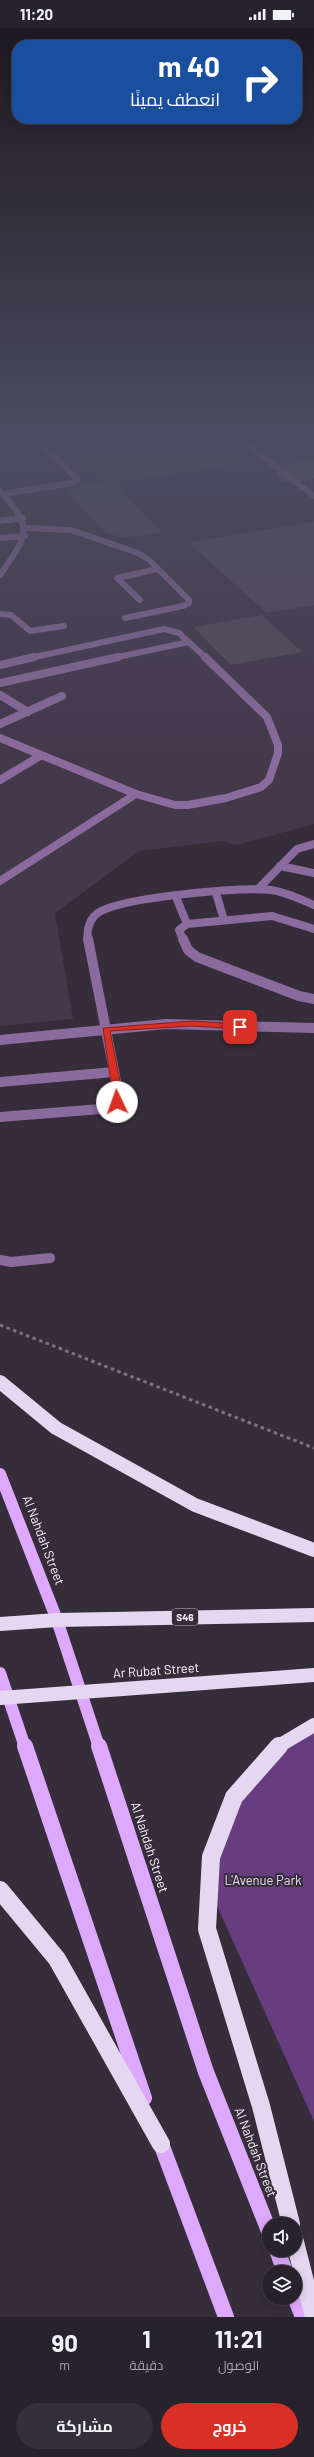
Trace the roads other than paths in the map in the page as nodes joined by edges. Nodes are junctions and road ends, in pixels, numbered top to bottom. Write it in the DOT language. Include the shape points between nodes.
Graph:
graph roads {
  1 [pos="21,542"];
  2 [pos="106,542"];
  3 [pos="158,569"];
  4 [pos="0,575"];
  5 [pos="140,600"];
  6 [pos="0,614"];
  7 [pos="125,618"];
  8 [pos="64,626"];
  9 [pos="189,642"];
  10 [pos="0,665"];
  11 [pos="0,683"];
  12 [pos="0,695"];
  13 [pos="62,696"];
  14 [pos="28,712"];
  15 [pos="0,724"];
  16 [pos="0,738"];
  17 [pos="40,756"];
  18 [pos="0,780"];
  19 [pos="136,794"];
  20 [pos="314,844"];
  21 [pos="280,866"];
  22 [pos="314,873"];
  23 [pos="0,881"];
  24 [pos="258,889"];
  25 [pos="216,893"];
  26 [pos="176,897"];
  27 [pos="312,901"];
  28 [pos="224,920"];
  29 [pos="187,924"];
  30 [pos="314,929"];
  31 [pos="314,999"];
  32 [pos="314,1028"];
  33 [pos="106,1029"];
  34 [pos="0,1040"];
  35 [pos="114,1072"];
  36 [pos="0,1082"];
  37 [pos="0,1117"];
  38 [pos="50,1258"];
  39 [pos="0,1260"];
  40 [pos="0,1382"];
  41 [pos="0,1474"];
  42 [pos="314,1550"];
  43 [pos="314,1615"];
  44 [pos="57,1620"];
  45 [pos="0,1624"];
  46 [pos="0,1673"];
  47 [pos="314,1675"];
  48 [pos="80,1691"];
  49 [pos="4,1697"];
  50 [pos="314,1725"];
  51 [pos="0,1890"];
  52 [pos="161,2144"];
  53 [pos="263,2217"];
  54 [pos="288,2217"];
  55 [pos="299,2257"];
  56 [pos="298,2305"];
  57 [pos="226,2317"];
  58 [pos="303,2317"];
  59 [pos="314,2317"];
  1 -- 4 [label="lane"];
  2 -- 3 [label="lane" via="138,553"];
  3 -- 5 [label="lane" via="118,578"];
  3 -- 7 [label="lane" via="190,603"];
  6 -- 8 [label="lane" via="11,615 30,631"];
  9 -- 10 [label="lane" via="179,633 164,629"];
  9 -- 11 [label="lane"];
  9 -- 19 [label="lane" via="264,713 278,749 273,773 261,787 201,804 175,805"];
  12 -- 14 [label="lane"];
  13 -- 14 [label="lane"];
  14 -- 15 [label="lane"];
  16 -- 17 [label="lane"];
  17 -- 18 [label="lane"];
  17 -- 19 [label="lane"];
  19 -- 23 [label="lane"];
  20 -- 21 [label="lane" via="297,849"];
  21 -- 22 [label="lane"];
  21 -- 24 [label="lane"];
  24 -- 25 [label="lane"];
  24 -- 27 [label="lane" via="283,892"];
  25 -- 26 [label="lane"];
  25 -- 28 [label="lane"];
  26 -- 29 [label="lane"];
  26 -- 33 [label="lane" via="114,905 92,918 87,926"];
  28 -- 29 [label="lane"];
  28 -- 30 [label="lane" via="272,916"];
  29 -- 31 [label="lane" via="180,930 191,953 299,996"];
  32 -- 33 [label="lane" via="267,1029 192,1023"];
  33 -- 34 [label="lane"];
  33 -- 35 [label="lane"];
  35 -- 36 [label="lane"];
  35 -- 37 [label="lane" via="119,1096 111,1107"];
  38 -- 39 [label="lane" via="11,1262"];
  40 -- 42 [label="highway" via="56,1428 195,1505"];
  41 -- 44 [label="main road, Al Nahdah Street"];
  43 -- 44 [label="highway, S46"];
  44 -- 45 [label="highway, S46"];
  44 -- 48 [label="main road, Al Nahdah Street"];
  46 -- 49 [label="main road"];
  47 -- 48 [label="highway, Ar Rubat Street"];
  48 -- 49 [label="highway, Ar Rubat Street"];
  48 -- 53 [label="main road, Al Nahdah Street" via="206,2072"];
  49 -- 52 [label="main road" via="126,2051"];
  50 -- 54 [label="highway" via="277,1747 234,1797 211,1857 207,1929 261,2106"];
  51 -- 52 [label="highway" via="56,1959"];
  52 -- 57 [label="main road"];
  55 -- 59 [label="highway"];
  56 -- 58 [label="main road"];
}
